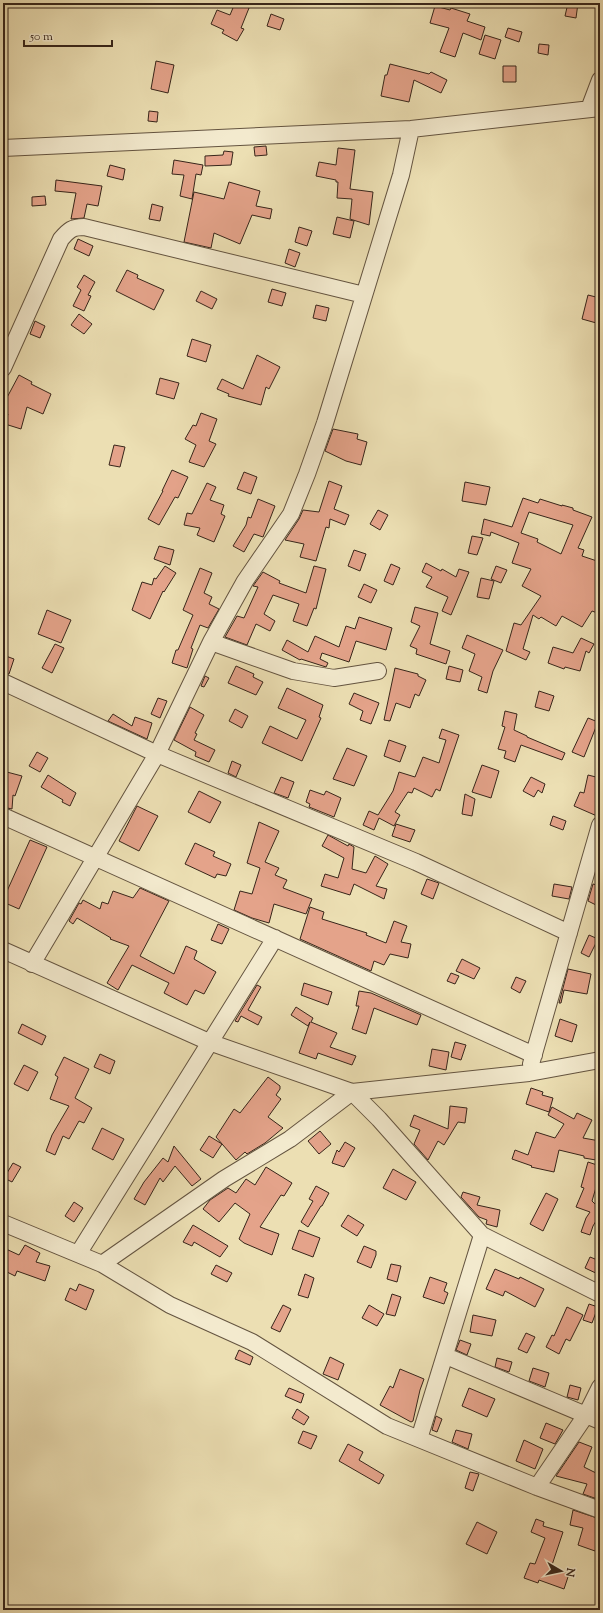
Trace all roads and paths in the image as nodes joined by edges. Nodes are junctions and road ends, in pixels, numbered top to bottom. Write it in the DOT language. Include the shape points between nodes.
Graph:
graph roads {
  1 [pos="600,80"];
  2 [pos="595,109"];
  3 [pos="411,129"];
  4 [pos="3,148"];
  5 [pos="364,295"];
  6 [pos="3,368"];
  7 [pos="211,642"];
  8 [pos="378,671"];
  9 [pos="3,682"];
  10 [pos="157,754"];
  11 [pos="3,816"];
  12 [pos="600,825"];
  13 [pos="96,858"];
  14 [pos="569,934"];
  15 [pos="275,938"];
  16 [pos="3,950"];
  17 [pos="32,964"];
  18 [pos="209,1042"];
  19 [pos="534,1055"];
  20 [pos="599,1061"];
  21 [pos="529,1073"];
  22 [pos="352,1092"];
  23 [pos="3,1223"];
  24 [pos="482,1235"];
  25 [pos="78,1254"];
  26 [pos="102,1264"];
  27 [pos="600,1294"];
  28 [pos="446,1356"];
  29 [pos="600,1387"];
  30 [pos="593,1418"];
  31 [pos="419,1439"];
  32 [pos="537,1487"];
  33 [pos="600,1510"];
  1 -- 2 [label="street"];
  2 -- 3 [label="street"];
  3 -- 4 [label="street"];
  3 -- 5 [label="street" via="401,175"];
  5 -- 6 [label="street" via="84,227 75,227 69,229 61,239"];
  5 -- 7 [label="street" via="325,423 291,514 245,581"];
  7 -- 8 [label="street" via="293,671 334,678"];
  7 -- 10 [label="street"];
  9 -- 10 [label="street"];
  10 -- 13 [label="street"];
  10 -- 14 [label="street" via="416,862"];
  11 -- 13 [label="street"];
  12 -- 14 [label="street"];
  13 -- 15 [label="street"];
  13 -- 17 [label="street"];
  14 -- 19 [label="street"];
  15 -- 18 [label="street"];
  15 -- 19 [label="street"];
  16 -- 17 [label="street"];
  17 -- 18 [label="street"];
  18 -- 22 [label="street"];
  18 -- 25 [label="street"];
  19 -- 21 [label="street"];
  20 -- 21 [label="street"];
  21 -- 22 [label="street"];
  22 -- 24 [label="street"];
  22 -- 26 [label="street" via="290,1139 224,1179"];
  23 -- 25 [label="street"];
  24 -- 27 [label="street"];
  24 -- 28 [label="street"];
  25 -- 26 [label="street"];
  26 -- 31 [label="street" via="170,1305 252,1342 387,1426"];
  28 -- 30 [label="street"];
  28 -- 31 [label="street"];
  29 -- 30 [label="street"];
  30 -- 32 [label="street"];
  31 -- 32 [label="street"];
  32 -- 33 [label="street"];
}
